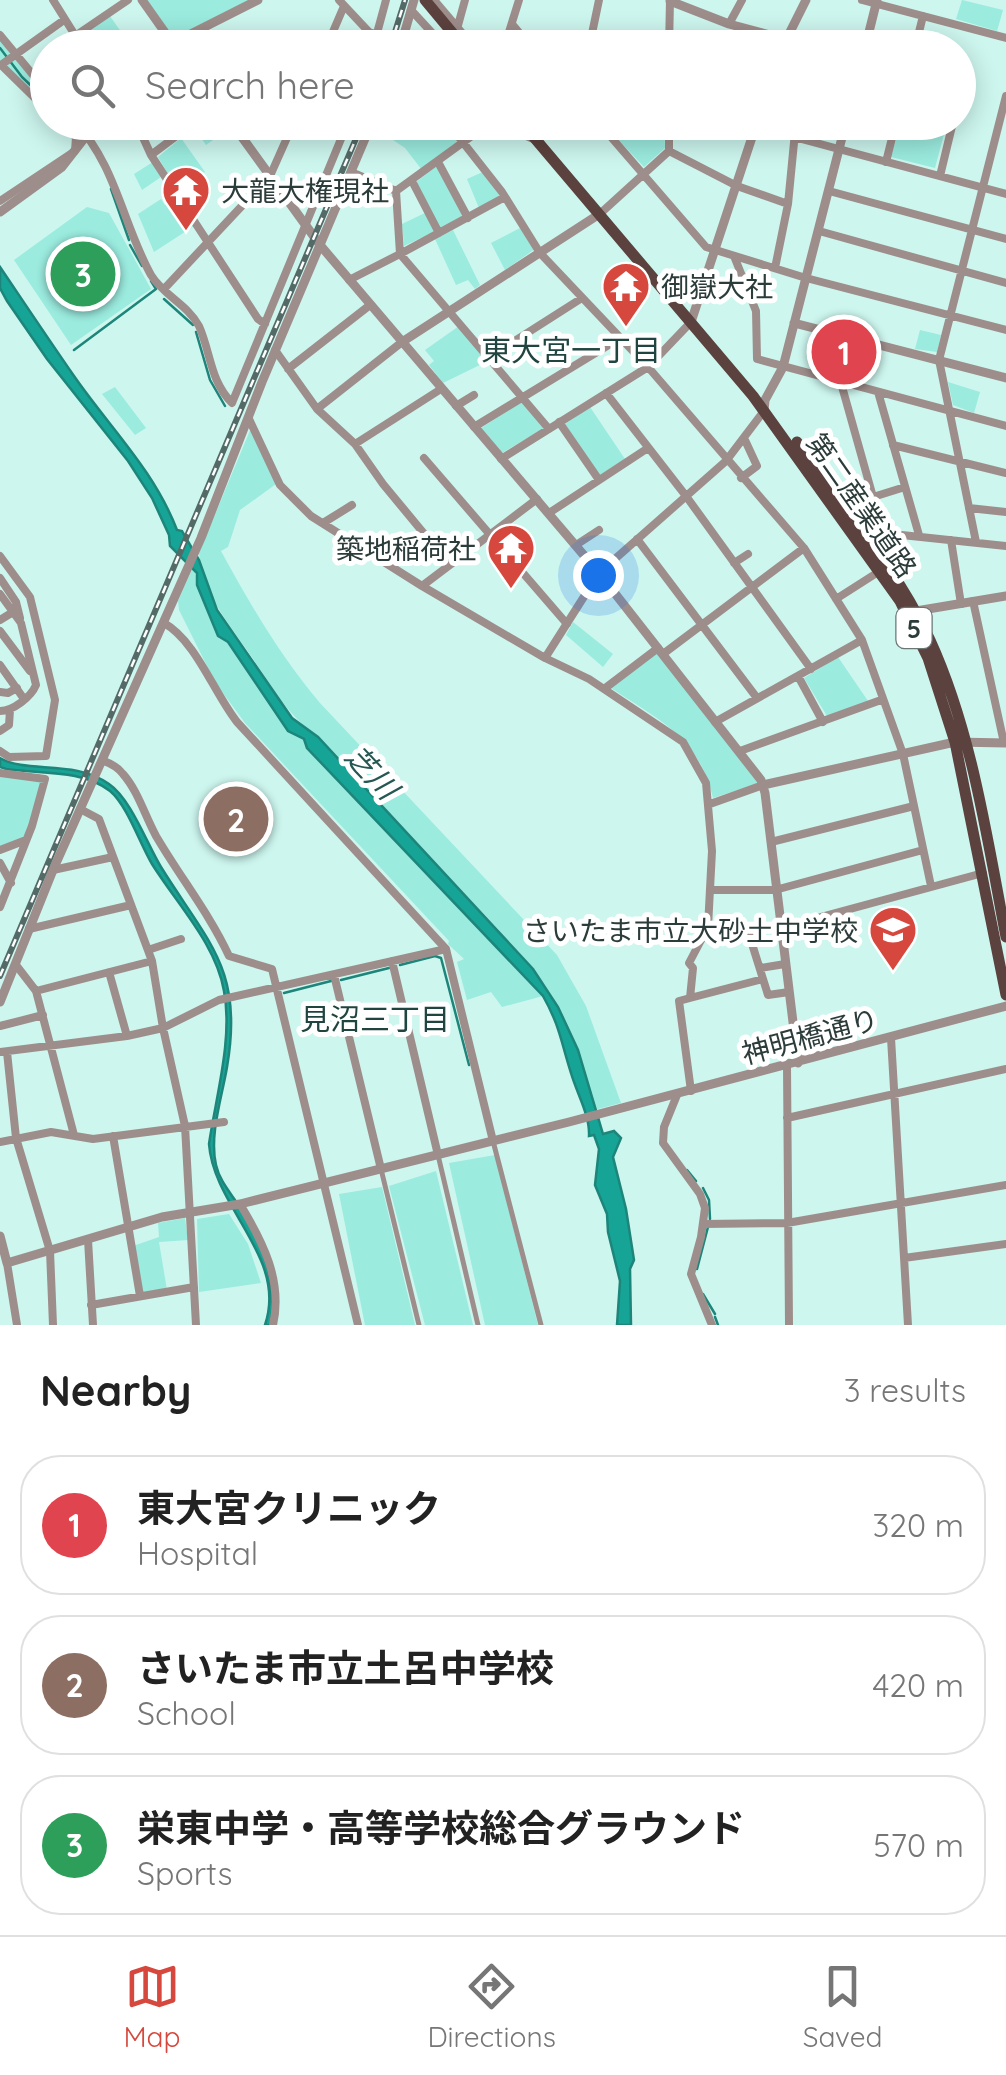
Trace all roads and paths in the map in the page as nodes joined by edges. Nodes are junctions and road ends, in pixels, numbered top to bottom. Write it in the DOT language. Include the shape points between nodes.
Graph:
graph roads {
  1 [pos="52,0"];
  2 [pos="128,0"];
  3 [pos="142,0"];
  4 [pos="386,0"];
  5 [pos="425,0"];
  6 [pos="434,0"];
  7 [pos="466,0"];
  8 [pos="519,0"];
  9 [pos="599,0"];
  10 [pos="668,0"];
  11 [pos="742,0"];
  12 [pos="806,0"];
  13 [pos="862,0"];
  14 [pos="255,1"];
  15 [pos="877,2"];
  16 [pos="342,3"];
  17 [pos="414,3"];
  18 [pos="923,16"];
  19 [pos="64,20"];
  20 [pos="512,24"];
  21 [pos="729,24"];
  22 [pos="426,26"];
  23 [pos="448,27"];
  24 [pos="50,30"];
  25 [pos="71,30"];
  26 [pos="84,30"];
  27 [pos="161,30"];
  28 [pos="199,30"];
  29 [pos="332,30"];
  30 [pos="366,30"];
  31 [pos="378,30"];
  32 [pos="406,30"];
  33 [pos="425,30"];
  34 [pos="430,30"];
  35 [pos="449,30"];
  36 [pos="450,30"];
  37 [pos="452,30"];
  38 [pos="510,30"];
  39 [pos="517,30"];
  40 [pos="592,30"];
  41 [pos="669,30"];
  42 [pos="746,30"];
  43 [pos="790,30"];
  44 [pos="870,30"];
  45 [pos="920,30"];
  46 [pos="976,30"];
  47 [pos="976,30"];
  48 [pos="0,36"];
  49 [pos="1006,38"];
  50 [pos="30,44"];
  51 [pos="12,57"];
  52 [pos="1,64"];
  53 [pos="30,75"];
  54 [pos="30,93"];
  55 [pos="1006,96"];
  56 [pos="80,140"];
  57 [pos="144,140"];
  58 [pos="170,140"];
  59 [pos="244,140"];
  60 [pos="286,140"];
  61 [pos="341,140"];
  62 [pos="365,140"];
  63 [pos="462,140"];
  64 [pos="468,140"];
  65 [pos="540,140"];
  66 [pos="613,140"];
  67 [pos="669,140"];
  68 [pos="751,140"];
  69 [pos="794,140"];
  70 [pos="805,140"];
  71 [pos="841,140"];
  72 [pos="892,140"];
  73 [pos="949,140"];
  74 [pos="83,142"];
  75 [pos="464,143"];
  76 [pos="994,145"];
  77 [pos="839,149"];
  78 [pos="1006,149"];
  79 [pos="669,152"];
  80 [pos="151,154"];
  81 [pos="438,162"];
  82 [pos="886,162"];
  83 [pos="352,172"];
  84 [pos="643,174"];
  85 [pos="270,176"];
  86 [pos="940,176"];
  87 [pos="412,181"];
  88 [pos="737,186"];
  89 [pos="983,188"];
  90 [pos="829,191"];
  91 [pos="396,192"];
  92 [pos="1006,194"];
  93 [pos="506,197"];
  94 [pos="0,202"];
  95 [pos="788,204"];
  96 [pos="0,212"];
  97 [pos="601,212"];
  98 [pos="468,218"];
  99 [pos="306,226"];
  100 [pos="972,230"];
  101 [pos="819,231"];
  102 [pos="439,233"];
  103 [pos="1006,240"];
  104 [pos="208,242"];
  105 [pos="320,245"];
  106 [pos="716,250"];
  107 [pos="540,253"];
  108 [pos="400,254"];
  109 [pos="734,256"];
  110 [pos="775,268"];
  111 [pos="962,270"];
  112 [pos="806,278"];
  113 [pos="349,280"];
  114 [pos="1006,283"];
  115 [pos="164,289"];
  116 [pos="582,298"];
  117 [pos="370,305"];
  118 [pos="449,312"];
  119 [pos="950,315"];
  120 [pos="693,320"];
  121 [pos="265,324"];
  122 [pos="794,324"];
  123 [pos="1006,330"];
  124 [pos="620,338"];
  125 [pos="402,342"];
  126 [pos="276,350"];
  127 [pos="488,358"];
  128 [pos="939,360"];
  129 [pos="648,367"];
  130 [pos="783,367"];
  131 [pos="288,369"];
  132 [pos="1006,378"];
  133 [pos="841,383"];
  134 [pos="441,389"];
  135 [pos="878,392"];
  136 [pos="606,393"];
  137 [pos="474,395"];
  138 [pos="523,398"];
  139 [pos="765,405"];
  140 [pos="456,406"];
  141 [pos="317,409"];
  142 [pos="949,411"];
  143 [pos="249,419"];
  144 [pos="559,422"];
  145 [pos="1006,426"];
  146 [pos="474,427"];
  147 [pos="549,428"];
  148 [pos="744,438"];
  149 [pos="355,444"];
  150 [pos="893,445"];
  151 [pos="648,448"];
  152 [pos="424,458"];
  153 [pos="501,458"];
  154 [pos="726,460"];
  155 [pos="959,461"];
  156 [pos="1006,473"];
  157 [pos="741,478"];
  158 [pos="599,480"];
  159 [pos="905,487"];
  160 [pos="686,496"];
  161 [pos="537,500"];
  162 [pos="352,505"];
  163 [pos="969,508"];
  164 [pos="1006,512"];
  165 [pos="549,514"];
  166 [pos="323,523"];
  167 [pos="599,530"];
  168 [pos="860,534"];
  169 [pos="490,535"];
  170 [pos="919,535"];
  171 [pos="637,539"];
  172 [pos="952,540"];
  173 [pos="976,542"];
  174 [pos="576,546"];
  175 [pos="1006,546"];
  176 [pos="804,548"];
  177 [pos="748,554"];
  178 [pos="0,556"];
  179 [pos="734,564"];
  180 [pos="450,565"];
  181 [pos="884,568"];
  182 [pos="600,573"];
  183 [pos="0,578"];
  184 [pos="422,586"];
  185 [pos="752,588"];
  186 [pos="1006,596"];
  187 [pos="836,599"];
  188 [pos="2,600"];
  189 [pos="973,602"];
  190 [pos="960,604"];
  191 [pos="13,612"];
  192 [pos="911,612"];
  193 [pos="0,620"];
  194 [pos="164,623"];
  195 [pos="21,624"];
  196 [pos="566,624"];
  197 [pos="702,625"];
  198 [pos="0,631"];
  199 [pos="862,640"];
  200 [pos="661,651"];
  201 [pos="545,658"];
  202 [pos="0,665"];
  203 [pos="811,668"];
  204 [pos="798,676"];
  205 [pos="34,678"];
  206 [pos="16,688"];
  207 [pos="604,689"];
  208 [pos="0,692"];
  209 [pos="757,698"];
  210 [pos="24,699"];
  211 [pos="882,700"];
  212 [pos="5,710"];
  213 [pos="715,722"];
  214 [pos="823,722"];
  215 [pos="0,731"];
  216 [pos="960,741"];
  217 [pos="1005,743"];
  218 [pos="0,751"];
  219 [pos="740,751"];
  220 [pos="903,754"];
  221 [pos="104,761"];
  222 [pos="0,773"];
  223 [pos="764,785"];
  224 [pos="710,804"];
  225 [pos="914,806"];
  226 [pos="82,810"];
  227 [pos="26,840"];
  228 [pos="771,842"];
  229 [pos="0,850"];
  230 [pos="923,850"];
  231 [pos="113,857"];
  232 [pos="0,863"];
  233 [pos="54,870"];
  234 [pos="983,873"];
  235 [pos="10,882"];
  236 [pos="931,886"];
  237 [pos="712,890"];
  238 [pos="774,890"];
  239 [pos="3,896"];
  240 [pos="131,905"];
  241 [pos="0,907"];
  242 [pos="1004,916"];
  243 [pos="708,928"];
  244 [pos="748,928"];
  245 [pos="780,928"];
  246 [pos="29,930"];
  247 [pos="1006,937"];
  248 [pos="181,939"];
  249 [pos="446,949"];
  250 [pos="148,950"];
  251 [pos="152,961"];
  252 [pos="392,961"];
  253 [pos="785,964"];
  254 [pos="16,965"];
  255 [pos="760,968"];
  256 [pos="108,972"];
  257 [pos="334,976"];
  258 [pos="763,979"];
  259 [pos="278,989"];
  260 [pos="36,990"];
  261 [pos="789,992"];
  262 [pos="1006,995"];
  263 [pos="690,998"];
  264 [pos="0,1002"];
  265 [pos="1006,1006"];
  266 [pos="43,1016"];
  267 [pos="0,1026"];
  268 [pos="163,1028"];
  269 [pos="127,1036"];
  270 [pos="891,1038"];
  271 [pos="51,1046"];
  272 [pos="3,1052"];
  273 [pos="798,1063"];
  274 [pos="786,1066"];
  275 [pos="1006,1069"];
  276 [pos="691,1091"];
  277 [pos="676,1095"];
  278 [pos="894,1095"];
  279 [pos="787,1118"];
  280 [pos="222,1122"];
  281 [pos="185,1126"];
  282 [pos="74,1135"];
  283 [pos="112,1136"];
  284 [pos="16,1138"];
  285 [pos="494,1141"];
  286 [pos="0,1142"];
  287 [pos="438,1155"];
  288 [pos="381,1169"];
  289 [pos="326,1183"];
  290 [pos="1006,1184"];
  291 [pos="240,1204"];
  292 [pos="900,1204"];
  293 [pos="189,1212"];
  294 [pos="787,1223"];
  295 [pos="703,1224"];
  296 [pos="127,1226"];
  297 [pos="0,1236"];
  298 [pos="959,1238"];
  299 [pos="88,1240"];
  300 [pos="1006,1244"];
  301 [pos="50,1251"];
  302 [pos="960,1251"];
  303 [pos="904,1258"];
  304 [pos="6,1263"];
  305 [pos="194,1287"];
  306 [pos="140,1296"];
  307 [pos="91,1305"];
  308 [pos="17,1325"];
  309 [pos="54,1325"];
  310 [pos="92,1325"];
  311 [pos="196,1325"];
  312 [pos="273,1325"];
  313 [pos="358,1325"];
  314 [pos="419,1325"];
  315 [pos="478,1325"];
  316 [pos="541,1325"];
  317 [pos="712,1325"];
  318 [pos="789,1325"];
  319 [pos="908,1325"];
  1 -- 19 [label="street"];
  2 -- 26 [label="street"];
  3 -- 27 [label="street"];
  4 -- 31 [label="street"];
  5 -- 23 [label="main road"];
  6 -- 23 [label="street"];
  7 -- 23 [label="street"];
  8 -- 20 [label="street"];
  9 -- 40 [label="street"];
  10 -- 21 [label="street"];
  10 -- 41 [label="street"];
  11 -- 21 [label="street"];
  12 -- 43 [label="street"];
  13 -- 15 [label="street"];
  14 -- 28 [label="street"];
  15 -- 18 [label="street"];
  15 -- 44 [label="street"];
  16 -- 29 [label="street"];
  16 -- 30 [label="street"];
  17 -- 22 [label="street"];
  17 -- 23 [label="main road"];
  17 -- 32 [label="street"];
  18 -- 45 [label="street"];
  18 -- 46 [label="street"];
  19 -- 24 [label="street"];
  19 -- 25 [label="street"];
  20 -- 38 [label="street"];
  20 -- 39 [label="street"];
  21 -- 42 [label="street"];
  22 -- 33 [label="street"];
  22 -- 34 [label="street"];
  23 -- 35 [label="main road"];
  23 -- 36 [label="main road"];
  23 -- 37 [label="street"];
  47 -- 49 [label="street"];
  48 -- 51 [label="street"];
  50 -- 51 [label="street"];
  51 -- 52 [label="street"];
  51 -- 53 [label="street"];
  52 -- 54 [label="street"];
  55 -- 76 [label="street"];
  56 -- 74 [label="street"];
  57 -- 80 [label="street"];
  58 -- 80 [label="street"];
  59 -- 85 [label="street"];
  60 -- 85 [label="street"];
  61 -- 99 [label="street"];
  62 -- 83 [label="street"];
  63 -- 75 [label="street"];
  64 -- 75 [label="street"];
  65 -- 97 [label="main road, 第二産業道路 / 5"];
  66 -- 84 [label="street"];
  67 -- 79 [label="street"];
  68 -- 88 [label="street"];
  69 -- 95 [label="street"];
  70 -- 77 [label="street"];
  71 -- 77 [label="street"];
  72 -- 82 [label="street"];
  73 -- 86 [label="street"];
  74 -- 94 [label="street"];
  74 -- 96 [label="street" via="54,174"];
  74 -- 115 [label="street" via="111,176 130,230"];
  75 -- 81 [label="street"];
  75 -- 93 [label="street"];
  76 -- 78 [label="street"];
  76 -- 89 [label="street"];
  77 -- 82 [label="street"];
  77 -- 90 [label="street"];
  79 -- 84 [label="street"];
  79 -- 88 [label="street"];
  80 -- 104 [label="street"];
  81 -- 87 [label="street"];
  81 -- 98 [label="street"];
  82 -- 86 [label="street"];
  83 -- 91 [label="street"];
  83 -- 105 [label="street"];
  84 -- 97 [label="street"];
  84 -- 106 [label="street" via="706,248"];
  85 -- 99 [label="street"];
  85 -- 104 [label="street"];
  86 -- 89 [label="street"];
  87 -- 91 [label="street"];
  87 -- 102 [label="street"];
  88 -- 95 [label="street"];
  88 -- 106 [label="street"];
  89 -- 92 [label="street"];
  89 -- 100 [label="street"];
  90 -- 100 [label="street"];
  90 -- 101 [label="street"];
  91 -- 108 [label="street"];
  93 -- 98 [label="street"];
  93 -- 107 [label="street"];
  95 -- 110 [label="street"];
  97 -- 107 [label="street"];
  97 -- 120 [label="main road, 第二産業道路 / 5"];
  98 -- 102 [label="street"];
  99 -- 105 [label="street"];
  99 -- 121 [label="street"];
  100 -- 103 [label="street"];
  100 -- 111 [label="street"];
  101 -- 111 [label="street"];
  101 -- 112 [label="street"];
  102 -- 108 [label="street"];
  104 -- 115 [label="street"];
  104 -- 121 [label="street"];
  105 -- 113 [label="street"];
  105 -- 126 [label="street"];
  106 -- 109 [label="street"];
  106 -- 120 [label="street"];
  107 -- 116 [label="street"];
  107 -- 118 [label="street"];
  108 -- 113 [label="street"];
  108 -- 118 [label="street"];
  109 -- 110 [label="street"];
  109 -- 130 [label="street" via="756,310 757,360"];
  110 -- 112 [label="street"];
  111 -- 114 [label="street"];
  111 -- 119 [label="street"];
  112 -- 119 [label="street"];
  112 -- 122 [label="street"];
  113 -- 117 [label="street"];
  115 -- 121 [label="street" via="194,318 216,384 232,403"];
  116 -- 124 [label="street"];
  116 -- 127 [label="street"];
  117 -- 125 [label="street"];
  117 -- 131 [label="street"];
  118 -- 125 [label="street"];
  118 -- 127 [label="street"];
  119 -- 123 [label="street"];
  119 -- 128 [label="street"];
  120 -- 129 [label="street"];
  120 -- 139 [label="main road, 第二産業道路 / 5"];
  122 -- 128 [label="street"];
  122 -- 130 [label="street"];
  124 -- 129 [label="street"];
  124 -- 138 [label="street"];
  125 -- 134 [label="street"];
  125 -- 141 [label="street"];
  126 -- 131 [label="street"];
  126 -- 143 [label="street"];
  127 -- 138 [label="street"];
  128 -- 132 [label="street"];
  128 -- 142 [label="street"];
  129 -- 136 [label="street"];
  129 -- 154 [label="street"];
  130 -- 133 [label="street"];
  130 -- 139 [label="street"];
  131 -- 141 [label="street"];
  133 -- 135 [label="street"];
  133 -- 159 [label="street" via="873,496"];
  134 -- 140 [label="street"];
  134 -- 149 [label="street"];
  135 -- 142 [label="street"];
  135 -- 150 [label="street"];
  136 -- 144 [label="street"];
  136 -- 151 [label="street"];
  137 -- 140 [label="street"];
  138 -- 146 [label="street"];
  138 -- 147 [label="street"];
  139 -- 148 [label="street"];
  139 -- 168 [label="main road, 第二産業道路 / 5"];
  140 -- 146 [label="street"];
  141 -- 149 [label="street"];
  142 -- 145 [label="street"];
  142 -- 155 [label="street"];
  143 -- 166 [label="street" via="280,485"];
  143 -- 194 [label="street"];
  144 -- 147 [label="street"];
  144 -- 158 [label="street"];
  146 -- 153 [label="street"];
  147 -- 153 [label="street"];
  148 -- 154 [label="street"];
  148 -- 157 [label="street" via="757,466"];
  149 -- 180 [label="street"];
  150 -- 155 [label="street"];
  150 -- 159 [label="street"];
  151 -- 158 [label="street"];
  151 -- 160 [label="street"];
  152 -- 169 [label="street"];
  153 -- 161 [label="street"];
  154 -- 157 [label="street"];
  154 -- 160 [label="street"];
  155 -- 156 [label="street"];
  155 -- 163 [label="street"];
  157 -- 176 [label="street"];
  158 -- 165 [label="street"];
  159 -- 170 [label="street"];
  160 -- 171 [label="street"];
  160 -- 179 [label="street"];
  161 -- 165 [label="street"];
  161 -- 169 [label="street"];
  162 -- 166 [label="street"];
  163 -- 164 [label="street"];
  163 -- 173 [label="street"];
  165 -- 174 [label="street"];
  166 -- 184 [label="street"];
  167 -- 174 [label="street"];
  168 -- 170 [label="street"];
  168 -- 181 [label="main road, 第二産業道路 / 5"];
  169 -- 180 [label="street"];
  169 -- 196 [label="street"];
  170 -- 172 [label="street"];
  171 -- 182 [label="street"];
  171 -- 197 [label="street"];
  172 -- 173 [label="street"];
  172 -- 190 [label="street"];
  173 -- 175 [label="street"];
  174 -- 182 [label="street"];
  176 -- 185 [label="street"];
  176 -- 187 [label="street"];
  177 -- 179 [label="street"];
  178 -- 218 [label="street" via="30,597 54,700 46,756"];
  179 -- 185 [label="street"];
  180 -- 184 [label="street"];
  181 -- 187 [label="street"];
  181 -- 192 [label="main road, 第二産業道路 / 5"];
  182 -- 196 [label="street"];
  182 -- 200 [label="street"];
  183 -- 195 [label="street"];
  184 -- 201 [label="street"];
  185 -- 197 [label="street"];
  185 -- 203 [label="street"];
  186 -- 189 [label="street"];
  187 -- 199 [label="street"];
  188 -- 191 [label="street"];
  189 -- 190 [label="street"];
  189 -- 217 [label="street"];
  190 -- 192 [label="street"];
  191 -- 193 [label="street"];
  191 -- 195 [label="street"];
  192 -- 216 [label="main road, 第二産業道路 / 5" via="945,678"];
  194 -- 221 [label="street"];
  194 -- 249 [label="street" via="187,643 237,722"];
  195 -- 205 [label="street"];
  196 -- 201 [label="street"];
  197 -- 200 [label="street"];
  197 -- 209 [label="street"];
  198 -- 205 [label="street"];
  199 -- 203 [label="street"];
  199 -- 211 [label="street"];
  200 -- 207 [label="street"];
  200 -- 213 [label="street"];
  201 -- 207 [label="street"];
  202 -- 206 [label="street"];
  203 -- 204 [label="street"];
  204 -- 209 [label="street"];
  204 -- 214 [label="street"];
  205 -- 210 [label="street" via="35,689"];
  206 -- 208 [label="street"];
  206 -- 210 [label="street"];
  207 -- 224 [label="street" via="683,742"];
  209 -- 213 [label="street"];
  210 -- 212 [label="street"];
  211 -- 214 [label="street"];
  211 -- 220 [label="street"];
  212 -- 215 [label="street" via="8,724"];
  213 -- 219 [label="street"];
  214 -- 219 [label="street"];
  216 -- 217 [label="street"];
  216 -- 220 [label="street"];
  216 -- 234 [label="main road, 第二産業道路 / 5"];
  216 -- 242 [label="main road, 第二産業道路 / 5"];
  219 -- 223 [label="street"];
  220 -- 223 [label="street"];
  220 -- 225 [label="street"];
  221 -- 226 [label="street"];
  221 -- 259 [label="street" via="128,780 229,956 272,969"];
  222 -- 227 [label="street" via="45,779"];
  223 -- 224 [label="street"];
  223 -- 228 [label="street"];
  224 -- 237 [label="street"];
  225 -- 228 [label="street"];
  225 -- 230 [label="street"];
  226 -- 231 [label="street" via="99,819"];
  226 -- 233 [label="street"];
  227 -- 229 [label="street"];
  227 -- 235 [label="street"];
  228 -- 238 [label="street"];
  230 -- 236 [label="street"];
  230 -- 238 [label="street"];
  231 -- 233 [label="street"];
  231 -- 240 [label="street"];
  232 -- 235 [label="street"];
  233 -- 246 [label="street"];
  234 -- 236 [label="street"];
  234 -- 262 [label="main road, 第二産業道路 / 5"];
  235 -- 239 [label="street"];
  236 -- 245 [label="street"];
  237 -- 238 [label="street"];
  237 -- 243 [label="street"];
  238 -- 245 [label="street"];
  239 -- 241 [label="street"];
  240 -- 246 [label="street"];
  240 -- 250 [label="street"];
  242 -- 247 [label="main road, 第二産業道路 / 5"];
  243 -- 244 [label="street"];
  243 -- 263 [label="street" via="689,963"];
  244 -- 245 [label="street"];
  244 -- 255 [label="street"];
  245 -- 253 [label="street"];
  246 -- 254 [label="street"];
  248 -- 250 [label="street"];
  249 -- 252 [label="street"];
  249 -- 285 [label="street"];
  250 -- 251 [label="street"];
  251 -- 256 [label="street"];
  251 -- 268 [label="street"];
  252 -- 257 [label="street"];
  252 -- 287 [label="street"];
  253 -- 255 [label="street"];
  253 -- 261 [label="street"];
  254 -- 260 [label="street"];
  254 -- 264 [label="street"];
  255 -- 258 [label="street"];
  256 -- 260 [label="street"];
  256 -- 269 [label="street"];
  257 -- 259 [label="street"];
  257 -- 288 [label="street"];
  258 -- 261 [label="street" via="768,995"];
  258 -- 263 [label="street"];
  259 -- 268 [label="street" via="220,1000"];
  259 -- 289 [label="street"];
  260 -- 266 [label="street"];
  261 -- 273 [label="street"];
  263 -- 276 [label="street" via="679,1001"];
  265 -- 270 [label="street, 神明橋通り"];
  266 -- 267 [label="street"];
  266 -- 271 [label="street"];
  268 -- 269 [label="street"];
  268 -- 281 [label="street"];
  269 -- 271 [label="street"];
  270 -- 273 [label="street, 神明橋通り"];
  270 -- 278 [label="street"];
  271 -- 272 [label="street"];
  271 -- 282 [label="street"];
  272 -- 284 [label="street"];
  273 -- 274 [label="street, 神明橋通り"];
  274 -- 276 [label="street, 神明橋通り"];
  274 -- 279 [label="street"];
  275 -- 278 [label="street"];
  276 -- 277 [label="street, 神明橋通り"];
  277 -- 285 [label="street, 神明橋通り"];
  277 -- 295 [label="street" via="664,1143 700,1194"];
  278 -- 279 [label="street"];
  278 -- 292 [label="street"];
  279 -- 294 [label="street"];
  280 -- 281 [label="street"];
  281 -- 283 [label="street"];
  281 -- 293 [label="street"];
  282 -- 283 [label="street"];
  282 -- 284 [label="street"];
  283 -- 296 [label="street"];
  284 -- 286 [label="street"];
  284 -- 301 [label="street"];
  285 -- 287 [label="street"];
  285 -- 316 [label="street"];
  287 -- 288 [label="street"];
  287 -- 315 [label="street"];
  288 -- 289 [label="street"];
  288 -- 314 [label="street"];
  289 -- 291 [label="street"];
  289 -- 313 [label="street"];
  290 -- 292 [label="street"];
  291 -- 293 [label="street"];
  291 -- 312 [label="street" via="274,1281"];
  292 -- 294 [label="street"];
  292 -- 303 [label="street"];
  293 -- 296 [label="street"];
  293 -- 305 [label="street"];
  294 -- 295 [label="street"];
  294 -- 318 [label="street"];
  295 -- 317 [label="street" via="692,1280"];
  296 -- 299 [label="street"];
  296 -- 306 [label="street"];
  297 -- 304 [label="street"];
  298 -- 302 [label="street"];
  299 -- 301 [label="street"];
  299 -- 307 [label="street"];
  300 -- 302 [label="street"];
  301 -- 304 [label="street"];
  301 -- 309 [label="street"];
  302 -- 303 [label="street"];
  303 -- 319 [label="street"];
  304 -- 308 [label="street"];
  305 -- 306 [label="street"];
  305 -- 311 [label="street"];
  306 -- 307 [label="street"];
  307 -- 310 [label="street"];
}
